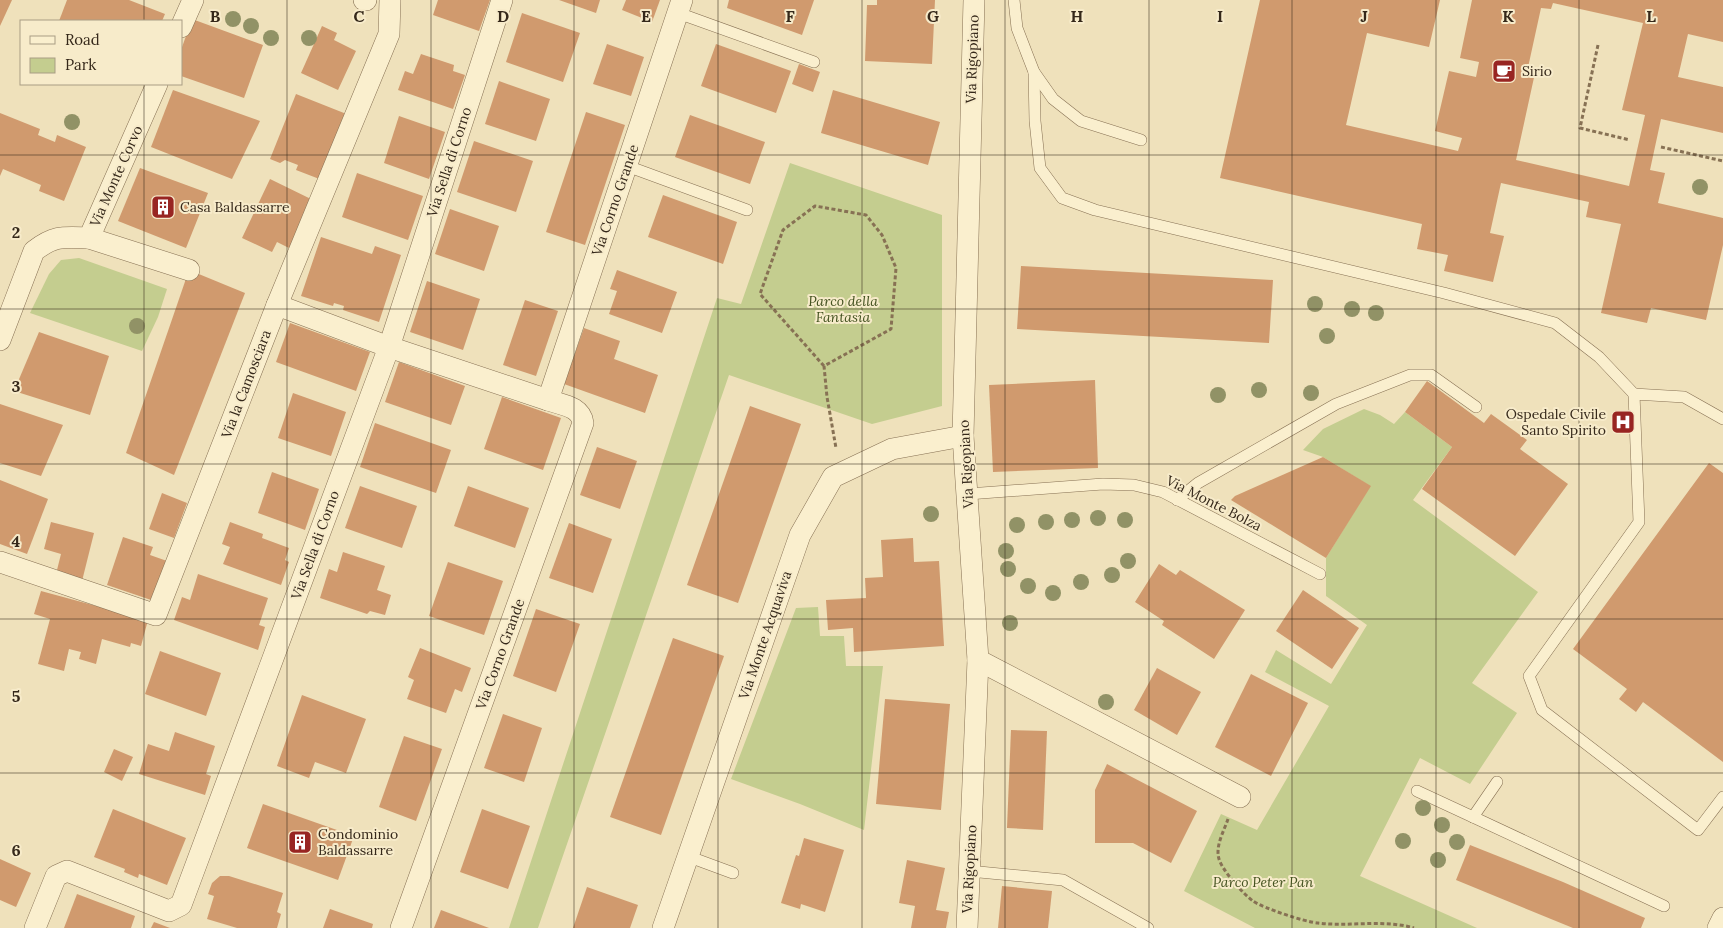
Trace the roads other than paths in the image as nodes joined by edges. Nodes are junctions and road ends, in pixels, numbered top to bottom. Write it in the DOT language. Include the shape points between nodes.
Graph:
graph roads {
  1 [pos="193,0"];
  2 [pos="390,0"];
  3 [pos="502,0"];
  4 [pos="974,0"];
  5 [pos="1014,0"];
  6 [pos="680,7"];
  7 [pos="182,25"];
  8 [pos="814,62"];
  9 [pos="1034,72"];
  10 [pos="157,85"];
  11 [pos="1141,140"];
  12 [pos="627,166"];
  13 [pos="747,210"];
  14 [pos="88,238"];
  15 [pos="189,270"];
  16 [pos="277,305"];
  17 [pos="0,340"];
  18 [pos="389,347"];
  19 [pos="1634,394"];
  20 [pos="548,400"];
  21 [pos="1476,407"];
  22 [pos="1723,419"];
  23 [pos="963,436"];
  24 [pos="968,494"];
  25 [pos="1177,500"];
  26 [pos="0,562"];
  27 [pos="1320,574"];
  28 [pos="978,660"];
  29 [pos="1497,782"];
  30 [pos="1417,792"];
  31 [pos="1240,797"];
  32 [pos="1723,797"];
  33 [pos="1473,817"];
  34 [pos="687,856"];
  35 [pos="969,871"];
  36 [pos="733,873"];
  37 [pos="1664,906"];
  38 [pos="1723,918"];
  39 [pos="35,928"];
  40 [pos="401,928"];
  41 [pos="662,928"];
  42 [pos="966,928"];
  43 [pos="1148,928"];
  44 [pos="1718,928"];
  1 -- 7 [label="street"];
  2 -- 16 [label="street, Via la Camosciara" via="389,34"];
  3 -- 18 [label="street, Via Sella di Corno"];
  4 -- 23 [label="street, Via Rigopiano"];
  5 -- 9 [label="lane" via="1017,28"];
  6 -- 8 [label="lane"];
  6 -- 12 [label="street, Via Corno Grande"];
  9 -- 11 [label="lane" via="1053,100 1081,121"];
  9 -- 19 [label="lane" via="1040,168 1062,198 1095,210 1434,290 1555,323 1599,357"];
  10 -- 14 [label="street, Via Monte Corvo"];
  12 -- 13 [label="lane"];
  12 -- 20 [label="street, Via Corno Grande"];
  14 -- 15 [label="street"];
  14 -- 17 [label="street, Via Monte Corvo" via="59,237 34,251"];
  16 -- 18 [label="street, Via Corno Grande"];
  16 -- 26 [label="street, Via la Camosciara" via="156,615"];
  18 -- 20 [label="street, Via Corno Grande"];
  18 -- 39 [label="street, Via Sella di Corno" via="181,905 169,911 67,871 56,876"];
  19 -- 22 [label="lane" via="1684,397"];
  19 -- 32 [label="lane" via="1639,522 1529,676 1542,710 1698,830"];
  20 -- 40 [label="street, Via Corno Grande" via="578,410 583,423"];
  21 -- 25 [label="lane" via="1431,376 1410,376 1336,404 1198,484"];
  23 -- 24 [label="street, Via Rigopiano"];
  23 -- 34 [label="street, Via Monte Acquaviva" via="892,448 833,477 800,535"];
  24 -- 25 [label="lane, Via Monte Bolza" via="1103,484 1134,485 1163,492"];
  24 -- 28 [label="street, Via Rigopiano"];
  25 -- 27 [label="lane, Via Monte Bolza"];
  28 -- 31 [label="street"];
  28 -- 35 [label="street, Via Rigopiano"];
  29 -- 33 [label="lane"];
  30 -- 33 [label="lane"];
  33 -- 37 [label="lane"];
  34 -- 36 [label="lane"];
  34 -- 41 [label="street, Via Monte Acquaviva"];
  35 -- 42 [label="street, Via Rigopiano"];
  35 -- 43 [label="lane" via="1063,880"];
  38 -- 44 [label="street"];
}
